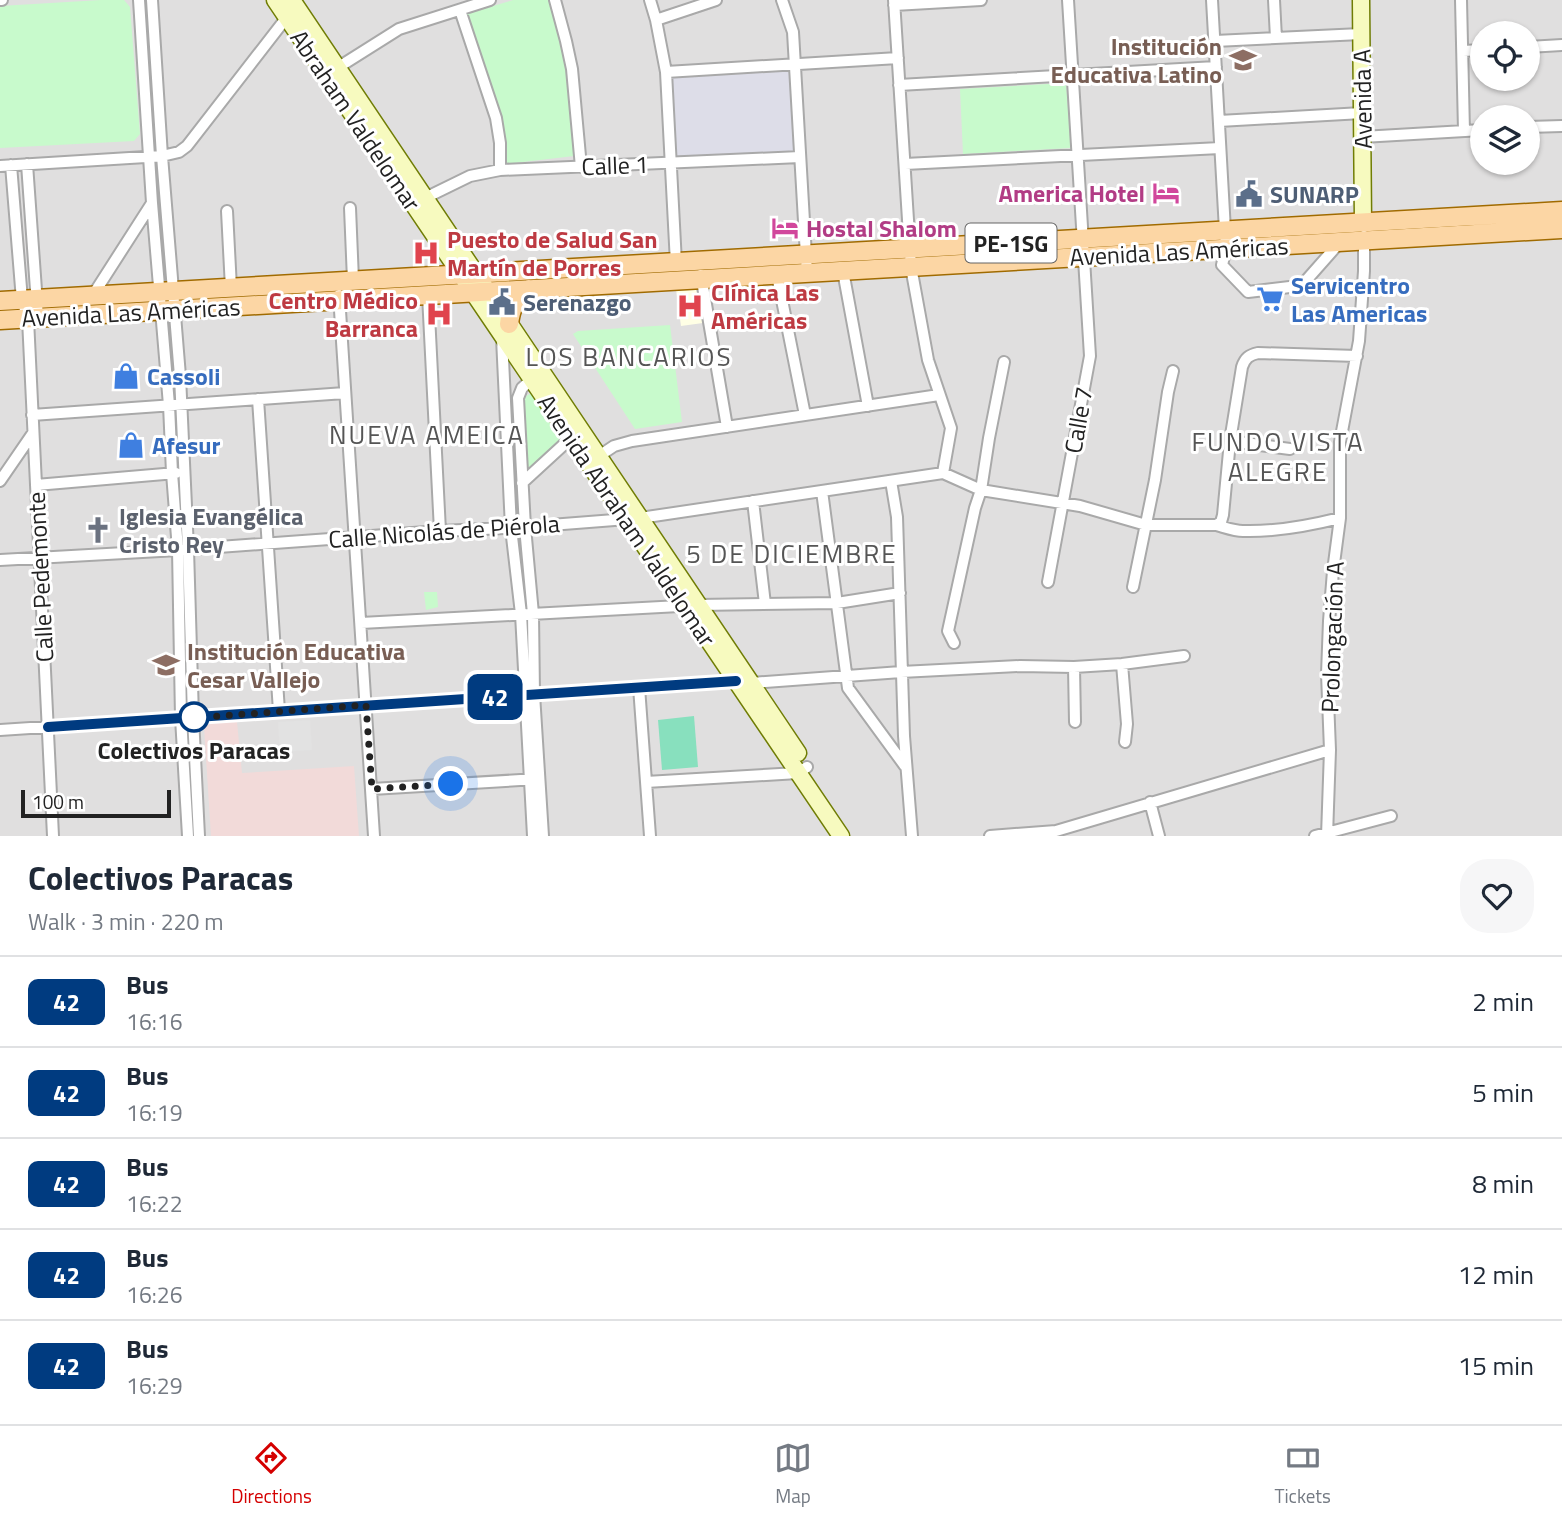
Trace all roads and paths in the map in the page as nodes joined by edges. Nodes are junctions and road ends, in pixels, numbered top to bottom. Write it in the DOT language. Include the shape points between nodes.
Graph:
graph roads {
  1 [pos="139,0"];
  2 [pos="152,0"];
  3 [pos="275,0"];
  4 [pos="490,0"];
  5 [pos="555,0"];
  6 [pos="650,0"];
  7 [pos="716,0"];
  8 [pos="782,0"];
  9 [pos="981,0"];
  10 [pos="1068,0"];
  11 [pos="1212,0"];
  12 [pos="1274,0"];
  13 [pos="1361,0"];
  14 [pos="1461,0"];
  15 [pos="894,3"];
  16 [pos="296,4"];
  17 [pos="460,10"];
  18 [pos="656,20"];
  19 [pos="1361,34"];
  20 [pos="1276,38"];
  21 [pos="1214,41"];
  22 [pos="1562,45"];
  23 [pos="1540,46"];
  24 [pos="1462,51"];
  25 [pos="1470,51"];
  26 [pos="898,58"];
  27 [pos="794,65"];
  28 [pos="1216,67"];
  29 [pos="332,72"];
  30 [pos="666,72"];
  31 [pos="1072,75"];
  32 [pos="900,85"];
  33 [pos="1362,113"];
  34 [pos="1219,121"];
  35 [pos="1562,125"];
  36 [pos="1540,126"];
  37 [pos="1464,131"];
  38 [pos="1470,131"];
  39 [pos="1362,137"];
  40 [pos="1220,148"];
  41 [pos="162,156"];
  42 [pos="1077,156"];
  43 [pos="149,157"];
  44 [pos="800,157"];
  45 [pos="390,158"];
  46 [pos="670,163"];
  47 [pos="27,164"];
  48 [pos="905,164"];
  49 [pos="6,165"];
  50 [pos="581,167"];
  51 [pos="500,170"];
  52 [pos="430,195"];
  53 [pos="152,203"];
  54 [pos="350,208"];
  55 [pos="227,211"];
  56 [pos="1562,211"];
  57 [pos="1562,229"];
  58 [pos="1364,231"];
  59 [pos="1226,240"];
  60 [pos="1341,241"];
  61 [pos="1082,248"];
  62 [pos="911,258"];
  63 [pos="676,263"];
  64 [pos="807,264"];
  65 [pos="701,270"];
  66 [pos="843,271"];
  67 [pos="468,274"];
  68 [pos="777,275"];
  69 [pos="346,281"];
  70 [pos="231,288"];
  71 [pos="529,289"];
  72 [pos="166,292"];
  73 [pos="480,292"];
  74 [pos="93,295"];
  75 [pos="428,295"];
  76 [pos="29,299"];
  77 [pos="339,300"];
  78 [pos="0,301"];
  79 [pos="167,310"];
  80 [pos="33,318"];
  81 [pos="0,320"];
  82 [pos="505,329"];
  83 [pos="1357,356"];
  84 [pos="1004,362"];
  85 [pos="1172,371"];
  86 [pos="167,376"];
  87 [pos="180,376"];
  88 [pos="532,379"];
  89 [pos="345,393"];
  90 [pos="939,395"];
  91 [pos="258,399"];
  92 [pos="181,404"];
  93 [pos="169,405"];
  94 [pos="868,406"];
  95 [pos="32,415"];
  96 [pos="805,415"];
  97 [pos="727,427"];
  98 [pos="33,433"];
  99 [pos="571,438"];
  100 [pos="1230,441"];
  101 [pos="1290,449"];
  102 [pos="593,460"];
  103 [pos="172,473"];
  104 [pos="184,473"];
  105 [pos="943,473"];
  106 [pos="0,481"];
  107 [pos="891,481"];
  108 [pos="522,483"];
  109 [pos="36,485"];
  110 [pos="981,490"];
  111 [pos="822,491"];
  112 [pos="753,501"];
  113 [pos="1063,503"];
  114 [pos="633,518"];
  115 [pos="1340,518"];
  116 [pos="1146,525"];
  117 [pos="1216,526"];
  118 [pos="525,527"];
  119 [pos="511,528"];
  120 [pos="440,531"];
  121 [pos="355,537"];
  122 [pos="268,543"];
  123 [pos="183,549"];
  124 [pos="40,558"];
  125 [pos="0,560"];
  126 [pos="1048,582"];
  127 [pos="1133,587"];
  128 [pos="900,593"];
  129 [pos="837,603"];
  130 [pos="765,604"];
  131 [pos="692,606"];
  132 [pos="521,614"];
  133 [pos="533,614"];
  134 [pos="361,623"];
  135 [pos="954,643"];
  136 [pos="1184,656"];
  137 [pos="1122,664"];
  138 [pos="1074,667"];
  139 [pos="901,672"];
  140 [pos="845,676"];
  141 [pos="743,682"];
  142 [pos="639,687"];
  143 [pos="530,694"];
  144 [pos="366,705"];
  145 [pos="279,711"];
  146 [pos="187,718"];
  147 [pos="1075,722"];
  148 [pos="48,727"];
  149 [pos="0,730"];
  150 [pos="1125,742"];
  151 [pos="1330,750"];
  152 [pos="907,769"];
  153 [pos="803,770"];
  154 [pos="534,779"];
  155 [pos="646,782"];
  156 [pos="372,789"];
  157 [pos="1150,802"];
  158 [pos="1391,816"];
  159 [pos="1323,835"];
  160 [pos="53,836"];
  161 [pos="188,836"];
  162 [pos="199,836"];
  163 [pos="374,836"];
  164 [pos="533,836"];
  165 [pos="542,836"];
  166 [pos="650,836"];
  167 [pos="841,836"];
  168 [pos="854,836"];
  169 [pos="912,836"];
  170 [pos="990,836"];
  171 [pos="1159,836"];
  1 -- 43 [label="street"];
  2 -- 41 [label="street"];
  3 -- 16 [label="street, Abraham Valdelomar"];
  4 -- 17 [label="street"];
  5 -- 50 [label="street" via="572,69"];
  6 -- 18 [label="street"];
  7 -- 18 [label="street"];
  8 -- 27 [label="street" via="793,32"];
  9 -- 15 [label="street"];
  10 -- 31 [label="street, Calle 7"];
  11 -- 21 [label="street"];
  12 -- 20 [label="street"];
  13 -- 19 [label="street, Avenida A"];
  14 -- 24 [label="street"];
  15 -- 26 [label="street"];
  16 -- 29 [label="street, Abraham Valdelomar"];
  16 -- 41 [label="street" via="187,146"];
  17 -- 29 [label="street" via="399,29"];
  17 -- 51 [label="street" via="496,118"];
  18 -- 30 [label="street"];
  19 -- 20 [label="street"];
  19 -- 33 [label="street, Avenida A"];
  20 -- 21 [label="street"];
  21 -- 28 [label="street"];
  22 -- 23 [label="street"];
  24 -- 25 [label="street"];
  24 -- 37 [label="street"];
  26 -- 27 [label="street"];
  26 -- 32 [label="street"];
  27 -- 30 [label="street"];
  27 -- 44 [label="street"];
  28 -- 31 [label="street"];
  28 -- 34 [label="street"];
  29 -- 45 [label="street, Abraham Valdelomar"];
  30 -- 46 [label="street"];
  31 -- 32 [label="street"];
  31 -- 42 [label="street, Calle 7"];
  32 -- 48 [label="street"];
  33 -- 34 [label="street"];
  33 -- 39 [label="street, Avenida A"];
  34 -- 40 [label="street"];
  35 -- 36 [label="street"];
  37 -- 38 [label="street"];
  37 -- 39 [label="street"];
  39 -- 58 [label="street, Avenida A"];
  40 -- 42 [label="street"];
  40 -- 59 [label="street"];
  41 -- 43 [label="street"];
  41 -- 72 [label="street"];
  42 -- 48 [label="street"];
  42 -- 61 [label="street, Calle 7"];
  43 -- 47 [label="street"];
  43 -- 53 [label="street"];
  44 -- 46 [label="street, Calle 1"];
  44 -- 64 [label="street"];
  45 -- 52 [label="street, Abraham Valdelomar"];
  45 -- 67 [label="street, Abraham Valdelomar"];
  46 -- 50 [label="street, Calle 1"];
  46 -- 63 [label="street"];
  47 -- 49 [label="street"];
  47 -- 76 [label="street"];
  48 -- 62 [label="street"];
  49 -- 76 [label="street"];
  50 -- 51 [label="street, Calle 1"];
  51 -- 52 [label="street, Calle 1" via="470,176"];
  52 -- 67 [label="street, Abraham Valdelomar"];
  53 -- 72 [label="street"];
  53 -- 74 [label="street"];
  54 -- 69 [label="street"];
  55 -- 70 [label="street"];
  56 -- 58 [label="main road, Avenida Las Américas / PE-1SG"];
  57 -- 58 [label="main road, Avenida Las Américas / PE-1SG"];
  58 -- 59 [label="main road, Avenida Las Américas / PE-1SG"];
  58 -- 60 [label="main road, Avenida Las Américas / PE-1SG"];
  58 -- 83 [label="street, Prolongación A"];
  59 -- 60 [label="main road, Avenida Las Américas / PE-1SG"];
  59 -- 60 [label="street" via="1222,265 1252,293 1303,284"];
  59 -- 61 [label="main road, Avenida Las Américas / PE-1SG"];
  61 -- 62 [label="main road, Avenida Las Américas / PE-1SG"];
  61 -- 113 [label="street, Calle 7" via="1090,356"];
  62 -- 64 [label="main road, Avenida Las Américas / PE-1SG"];
  62 -- 66 [label="main road, Avenida Las Américas / PE-1SG"];
  62 -- 90 [label="street" via="928,360"];
  63 -- 65 [label="main road, Avenida Las Américas / PE-1SG"];
  63 -- 67 [label="main road, Avenida Las Américas / PE-1SG"];
  64 -- 65 [label="main road, Avenida Las Américas / PE-1SG"];
  64 -- 66 [label="main road, Avenida Las Américas / PE-1SG"];
  64 -- 68 [label="main road, Avenida Las Américas / PE-1SG"];
  65 -- 68 [label="main road, Avenida Las Américas / PE-1SG"];
  65 -- 71 [label="main road, Avenida Las Américas / PE-1SG"];
  65 -- 97 [label="street"];
  66 -- 94 [label="street"];
  67 -- 69 [label="main road, Avenida Las Américas"];
  67 -- 73 [label="street, Abraham Valdelomar"];
  68 -- 96 [label="street"];
  69 -- 70 [label="main road, Avenida Las Américas"];
  69 -- 77 [label="street"];
  70 -- 72 [label="main road, Avenida Las Américas"];
  71 -- 73 [label="main road, Avenida Las Américas / PE-1SG"];
  71 -- 82 [label="main road" via="519,295"];
  72 -- 74 [label="main road, Avenida Las Américas"];
  72 -- 79 [label="street"];
  73 -- 75 [label="main road, Avenida Las Américas"];
  73 -- 82 [label="street, Avenida Abraham Valdelomar"];
  74 -- 76 [label="main road, Avenida Las Américas"];
  75 -- 77 [label="main road, Avenida Las Américas"];
  75 -- 120 [label="street"];
  76 -- 78 [label="main road, Avenida Las Américas"];
  76 -- 80 [label="street, Calle Pedemonte"];
  77 -- 79 [label="main road, Avenida Las Américas"];
  77 -- 89 [label="street"];
  79 -- 80 [label="main road, Avenida Las Américas"];
  79 -- 86 [label="street"];
  79 -- 87 [label="street"];
  80 -- 81 [label="main road, Avenida Las Américas"];
  80 -- 95 [label="street, Calle Pedemonte"];
  82 -- 88 [label="street, Avenida Abraham Valdelomar"];
  82 -- 102 [label="street, Avenida Abraham Valdelomar"];
  82 -- 119 [label="street"];
  83 -- 100 [label="street" via="1252,354 1242,367"];
  83 -- 115 [label="street, Prolongación A" via="1340,442"];
  84 -- 110 [label="street"];
  85 -- 116 [label="street"];
  86 -- 87 [label="street"];
  86 -- 93 [label="street"];
  87 -- 92 [label="street"];
  88 -- 99 [label="street, Avenida Abraham Valdelomar"];
  88 -- 108 [label="street" via="518,398"];
  89 -- 91 [label="street"];
  89 -- 121 [label="street"];
  90 -- 94 [label="street"];
  90 -- 105 [label="street" via="951,428"];
  91 -- 92 [label="street"];
  91 -- 122 [label="street"];
  92 -- 93 [label="street"];
  92 -- 104 [label="street"];
  93 -- 95 [label="street"];
  93 -- 103 [label="street"];
  94 -- 96 [label="street"];
  95 -- 98 [label="street, Calle Pedemonte"];
  96 -- 97 [label="street"];
  97 -- 102 [label="street" via="622,443"];
  98 -- 106 [label="street"];
  98 -- 109 [label="street, Calle Pedemonte"];
  99 -- 102 [label="street, Avenida Abraham Valdelomar"];
  99 -- 108 [label="street"];
  100 -- 101 [label="street"];
  100 -- 117 [label="street" via="1223,516"];
  102 -- 114 [label="street, Avenida Abraham Valdelomar"];
  103 -- 104 [label="street"];
  103 -- 109 [label="street"];
  103 -- 123 [label="street"];
  104 -- 123 [label="street"];
  105 -- 107 [label="street, Calle Nicolás de Piérola"];
  105 -- 110 [label="street"];
  107 -- 111 [label="street, Calle Nicolás de Piérola"];
  107 -- 128 [label="street"];
  108 -- 118 [label="street"];
  109 -- 124 [label="street, Calle Pedemonte"];
  110 -- 113 [label="street"];
  110 -- 135 [label="street" via="948,631"];
  111 -- 112 [label="street, Calle Nicolás de Piérola"];
  111 -- 129 [label="street"];
  112 -- 114 [label="street, Calle Nicolás de Piérola"];
  112 -- 130 [label="street"];
  113 -- 116 [label="street"];
  113 -- 126 [label="street, Calle 7"];
  114 -- 118 [label="street, Calle Nicolás de Piérola"];
  114 -- 131 [label="street, Avenida Abraham Valdelomar"];
  115 -- 117 [label="street" via="1272,530"];
  115 -- 151 [label="street, Prolongación A" via="1329,621"];
  116 -- 117 [label="street"];
  116 -- 127 [label="street"];
  118 -- 119 [label="street, Calle Nicolás de Piérola"];
  118 -- 133 [label="street"];
  119 -- 120 [label="street, Calle Nicolás de Piérola"];
  119 -- 132 [label="street"];
  120 -- 121 [label="street, Calle Nicolás de Piérola"];
  121 -- 122 [label="street, Calle Nicolás de Piérola"];
  121 -- 134 [label="street"];
  122 -- 123 [label="street, Calle Nicolás de Piérola"];
  122 -- 145 [label="street"];
  123 -- 124 [label="street, Calle Nicolás de Piérola"];
  123 -- 146 [label="street"];
  124 -- 125 [label="street, Calle Nicolás de Piérola"];
  124 -- 148 [label="street, Calle Pedemonte"];
  128 -- 129 [label="street"];
  128 -- 139 [label="street"];
  129 -- 130 [label="street"];
  129 -- 140 [label="street"];
  130 -- 131 [label="street"];
  131 -- 133 [label="street"];
  131 -- 141 [label="street, Avenida Abraham Valdelomar"];
  132 -- 133 [label="street"];
  132 -- 134 [label="street"];
  132 -- 143 [label="street"];
  133 -- 143 [label="street"];
  134 -- 144 [label="street"];
  136 -- 137 [label="street"];
  137 -- 138 [label="street"];
  137 -- 150 [label="street"];
  138 -- 139 [label="street"];
  138 -- 147 [label="street"];
  139 -- 140 [label="street"];
  139 -- 152 [label="street"];
  140 -- 141 [label="street"];
  140 -- 152 [label="street" via="848,688"];
  141 -- 142 [label="street"];
  141 -- 153 [label="street, Avenida Abraham Valdelomar"];
  142 -- 143 [label="street"];
  142 -- 155 [label="street"];
  143 -- 144 [label="street"];
  143 -- 154 [label="street"];
  144 -- 145 [label="street"];
  144 -- 156 [label="street"];
  145 -- 146 [label="street"];
  146 -- 148 [label="street"];
  146 -- 161 [label="street"];
  146 -- 162 [label="street"];
  148 -- 149 [label="street"];
  148 -- 160 [label="street, Calle Pedemonte"];
  151 -- 157 [label="street"];
  151 -- 159 [label="street, Prolongación A"];
  152 -- 169 [label="street"];
  153 -- 155 [label="street"];
  153 -- 167 [label="street, Avenida Abraham Valdelomar"];
  153 -- 168 [label="street, Avenida Abraham Valdelomar"];
  154 -- 156 [label="street"];
  154 -- 164 [label="street"];
  154 -- 165 [label="street"];
  155 -- 166 [label="street"];
  156 -- 163 [label="street"];
  157 -- 170 [label="street" via="1056,831"];
  157 -- 171 [label="street"];
  158 -- 159 [label="street"];
}
